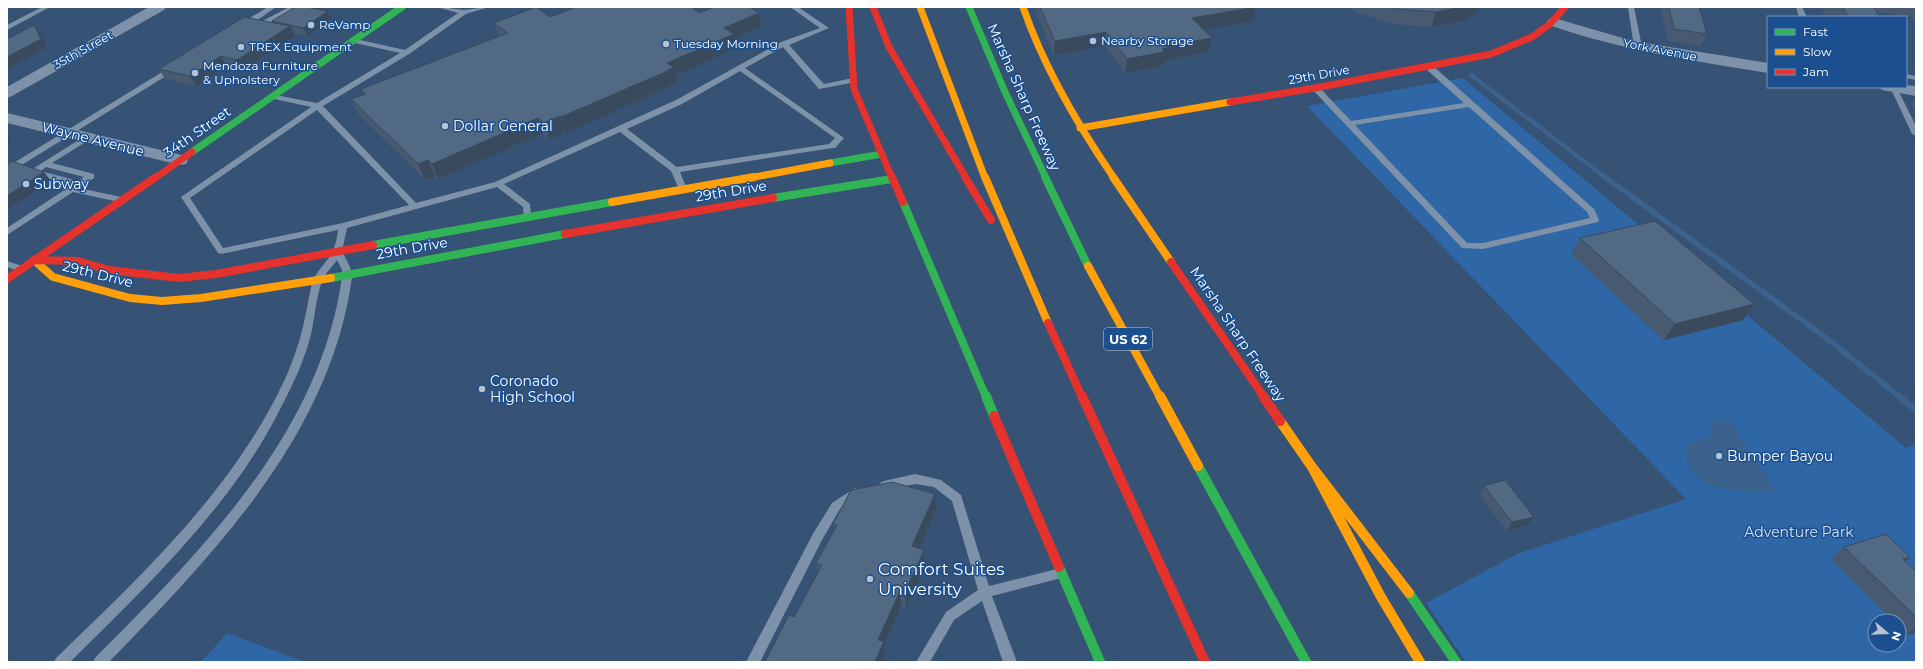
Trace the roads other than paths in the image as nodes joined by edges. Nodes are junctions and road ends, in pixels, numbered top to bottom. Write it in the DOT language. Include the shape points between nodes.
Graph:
graph roads {
  1 [pos="47,7"];
  2 [pos="160,7"];
  3 [pos="273,7"];
  4 [pos="294,7"];
  5 [pos="402,7"];
  6 [pos="440,7"];
  7 [pos="486,7"];
  8 [pos="794,7"];
  9 [pos="848,7"];
  10 [pos="873,7"];
  11 [pos="920,7"];
  12 [pos="969,7"];
  13 [pos="1023,7"];
  14 [pos="1565,7"];
  15 [pos="1631,7"];
  16 [pos="464,12"];
  17 [pos="1554,22"];
  18 [pos="261,24"];
  19 [pos="7,28"];
  20 [pos="234,31"];
  21 [pos="354,40"];
  22 [pos="784,44"];
  23 [pos="1638,47"];
  24 [pos="406,52"];
  25 [pos="181,64"];
  26 [pos="1429,67"];
  27 [pos="740,68"];
  28 [pos="1767,68"];
  29 [pos="853,80"];
  30 [pos="1315,88"];
  31 [pos="1891,88"];
  32 [pos="1896,88"];
  33 [pos="1916,91"];
  34 [pos="7,93"];
  35 [pos="273,96"];
  36 [pos="1470,104"];
  37 [pos="318,106"];
  38 [pos="7,118"];
  39 [pos="1349,124"];
  40 [pos="621,128"];
  41 [pos="1080,128"];
  42 [pos="69,133"];
  43 [pos="1916,134"];
  44 [pos="88,138"];
  45 [pos="882,154"];
  46 [pos="180,160"];
  47 [pos="45,164"];
  48 [pos="675,170"];
  49 [pos="7,171"];
  50 [pos="892,179"];
  51 [pos="498,184"];
  52 [pos="76,186"];
  53 [pos="123,200"];
  54 [pos="685,201"];
  55 [pos="415,207"];
  56 [pos="527,217"];
  57 [pos="343,226"];
  58 [pos="7,232"];
  59 [pos="338,251"];
  60 [pos="34,260"];
  61 [pos="7,264"];
  62 [pos="22,269"];
  63 [pos="347,273"];
  64 [pos="7,279"];
  65 [pos="318,280"];
  66 [pos="1030,284"];
  67 [pos="1312,467"];
  68 [pos="1061,573"];
  69 [pos="985,592"];
  70 [pos="62,662"];
  71 [pos="100,662"];
  72 [pos="753,662"];
  73 [pos="923,662"];
  74 [pos="1010,662"];
  75 [pos="1100,662"];
  76 [pos="1205,662"];
  77 [pos="1306,662"];
  78 [pos="1420,662"];
  79 [pos="1456,662"];
  1 -- 19 [label="lane"];
  2 -- 34 [label="street, 35th Street"];
  3 -- 20 [label="lane"];
  4 -- 18 [label="lane"];
  5 -- 21 [label="main road, 34th Street"];
  6 -- 16 [label="lane"];
  7 -- 16 [label="lane"];
  8 -- 22 [label="lane" via="825,28"];
  9 -- 29 [label="main road"];
  10 -- 66 [label="main road" via="889,47"];
  11 -- 66 [label="main road" via="955,102"];
  12 -- 77 [label="main road, Marsha Sharp Freeway / US 62" via="1005,92 1088,267"];
  13 -- 41 [label="main road, Marsha Sharp Freeway" via="1034,40"];
  14 -- 17 [label="main road, 29th Drive"];
  15 -- 23 [label="lane"];
  16 -- 24 [label="lane"];
  17 -- 23 [label="street, York Avenue" via="1602,39"];
  17 -- 26 [label="main road, 29th Drive" via="1538,34 1502,51"];
  21 -- 24 [label="lane"];
  21 -- 35 [label="main road, 34th Street"];
  22 -- 27 [label="lane"];
  22 -- 29 [label="lane" via="822,87"];
  23 -- 28 [label="street, York Avenue"];
  24 -- 37 [label="lane"];
  25 -- 42 [label="lane"];
  26 -- 30 [label="main road, 29th Drive"];
  26 -- 36 [label="lane"];
  27 -- 40 [label="lane" via="679,102"];
  27 -- 48 [label="lane" via="840,138 832,146"];
  29 -- 45 [label="main road" via="854,89"];
  30 -- 39 [label="lane"];
  30 -- 41 [label="main road, 29th Drive"];
  31 -- 43 [label="lane"];
  32 -- 33 [label="street"];
  35 -- 37 [label="lane"];
  35 -- 46 [label="main road, 34th Street"];
  36 -- 39 [label="lane"];
  36 -- 39 [label="lane" via="1592,211 1595,220 1483,246 1465,246"];
  37 -- 55 [label="lane"];
  37 -- 57 [label="lane" via="185,197 221,251"];
  38 -- 42 [label="street, Wayne Avenue"];
  40 -- 48 [label="lane"];
  40 -- 51 [label="lane"];
  41 -- 67 [label="main road, Marsha Sharp Freeway"];
  42 -- 44 [label="street, Wayne Avenue"];
  42 -- 49 [label="lane"];
  44 -- 46 [label="street, Wayne Avenue"];
  44 -- 47 [label="lane"];
  45 -- 50 [label="main road"];
  45 -- 54 [label="main road, 29th Drive"];
  46 -- 53 [label="main road, 34th Street"];
  47 -- 52 [label="lane" via="34,172"];
  47 -- 52 [label="lane" via="91,176"];
  48 -- 54 [label="lane"];
  50 -- 54 [label="main road, 29th Drive"];
  50 -- 68 [label="main road"];
  51 -- 55 [label="lane"];
  51 -- 56 [label="lane" via="527,206"];
  52 -- 53 [label="lane"];
  52 -- 58 [label="lane"];
  53 -- 60 [label="main road, 34th Street"];
  54 -- 56 [label="main road, 29th Drive"];
  54 -- 63 [label="main road, 29th Drive"];
  55 -- 57 [label="lane"];
  56 -- 59 [label="main road, 29th Drive"];
  57 -- 59 [label="lane"];
  59 -- 60 [label="main road, 29th Drive" via="216,274 179,278 110,270 78,261"];
  59 -- 63 [label="lane"];
  59 -- 65 [label="lane"];
  60 -- 62 [label="main road, 34th Street"];
  60 -- 65 [label="main road, 29th Drive" via="53,277 130,298 162,301 233,294"];
  61 -- 62 [label="lane"];
  62 -- 64 [label="main road, 34th Street"];
  63 -- 65 [label="main road, 29th Drive"];
  63 -- 71 [label="lane" via="333,343 314,391 282,449 214,542"];
  65 -- 70 [label="lane" via="298,360 269,420 242,462 176,546"];
  66 -- 76 [label="main road"];
  67 -- 78 [label="main road" via="1381,597"];
  67 -- 79 [label="main road, Marsha Sharp Freeway" via="1420,608"];
  68 -- 69 [label="lane"];
  68 -- 75 [label="main road"];
  69 -- 72 [label="lane" via="957,498 937,483 915,480 857,491 836,506"];
  69 -- 73 [label="lane" via="950,616"];
  69 -- 74 [label="lane"];
}
